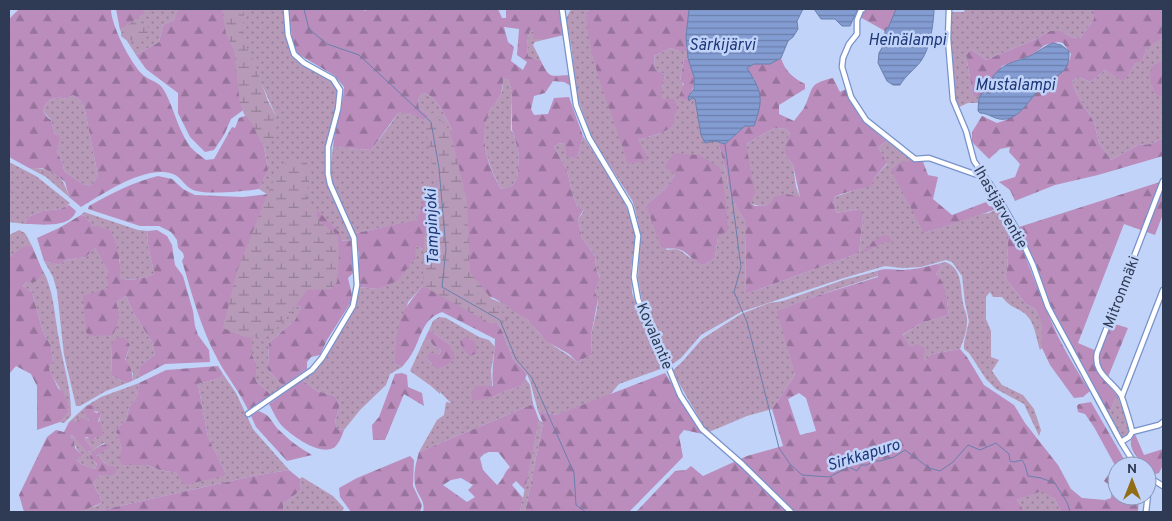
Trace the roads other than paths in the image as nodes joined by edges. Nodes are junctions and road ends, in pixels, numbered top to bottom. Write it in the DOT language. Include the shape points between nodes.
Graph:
graph roads {
  1 [pos="286,9"];
  2 [pos="562,9"];
  3 [pos="863,9"];
  4 [pos="949,9"];
  5 [pos="984,177"];
  6 [pos="1163,182"];
  7 [pos="1163,290"];
  8 [pos="1122,396"];
  9 [pos="248,414"];
  10 [pos="1163,422"];
  11 [pos="1132,432"];
  12 [pos="1121,442"];
  13 [pos="1130,456"];
  14 [pos="791,512"];
  1 -- 9 [label="street" via="288,35 294,54 334,79 340,90 328,147 328,174 354,238 357,285 353,306 317,364"];
  2 -- 14 [label="street, Kovalantie" via="576,105 590,138 630,206 638,236 634,277 638,299 650,330 680,395 702,429"];
  3 -- 5 [label="street" via="857,20 857,34 846,50 842,67 851,97 866,120 915,159 929,158"];
  4 -- 5 [label="street, Ihastjärventie" via="953,100 974,161"];
  5 -- 12 [label="street, Ihastjärventie" via="1016,228 1048,307"];
  6 -- 8 [label="street, Mitronmäki" via="1095,362"];
  7 -- 8 [label="street"];
  8 -- 11 [label="street"];
  10 -- 11 [label="street"];
  11 -- 12 [label="street"];
  12 -- 13 [label="street, Ihastjärventie"];
}
